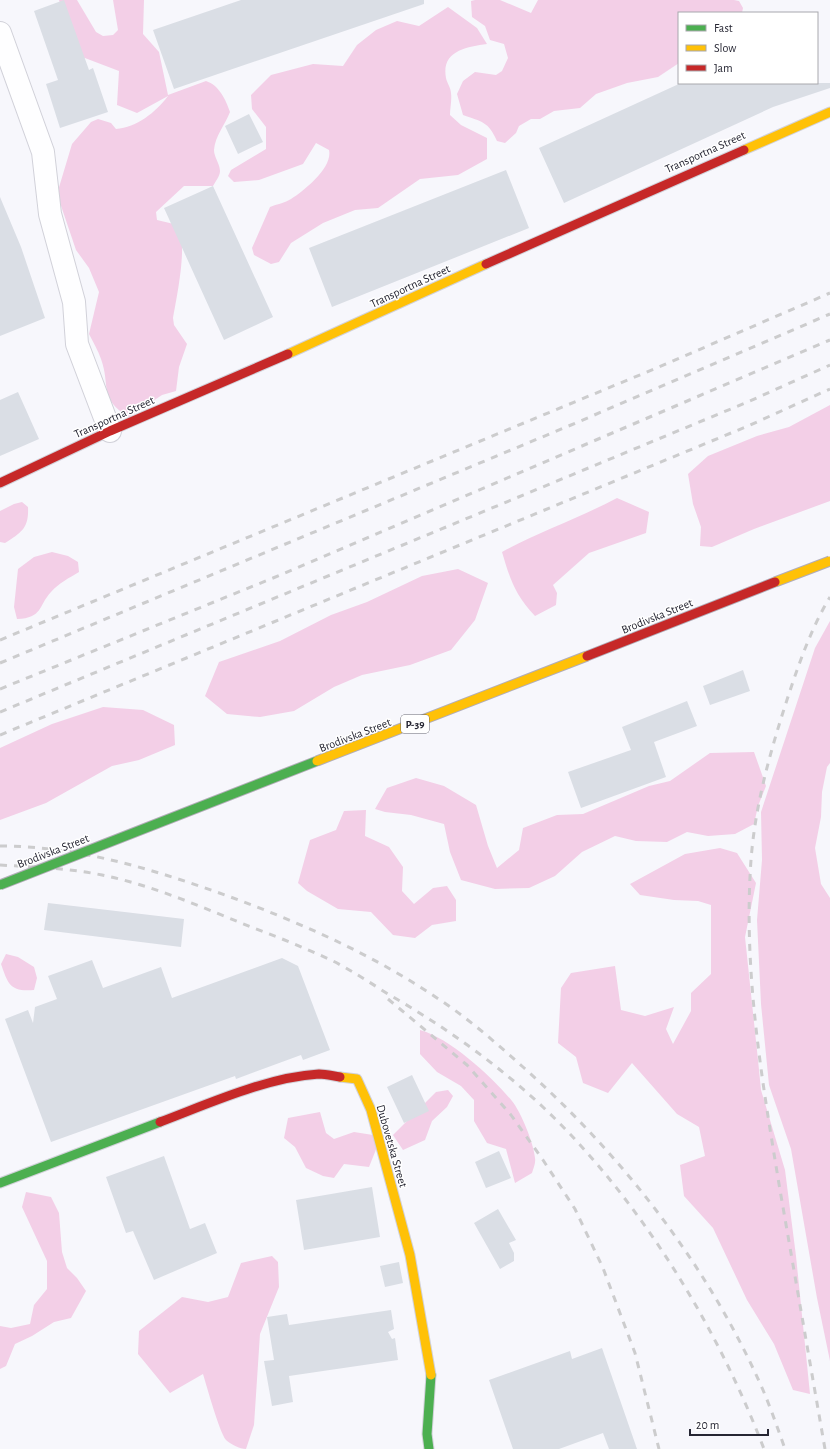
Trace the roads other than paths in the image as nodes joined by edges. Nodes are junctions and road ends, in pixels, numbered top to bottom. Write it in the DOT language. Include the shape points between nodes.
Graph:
graph roads {
  1 [pos="0,33"];
  2 [pos="830,112"];
  3 [pos="110,431"];
  4 [pos="0,483"];
  5 [pos="830,561"];
  6 [pos="0,885"];
  7 [pos="0,1183"];
  8 [pos="429,1449"];
  1 -- 3 [label="street" via="43,152 50,214 74,302 77,344"];
  2 -- 3 [label="street, Transportna Street" via="561,229 323,339"];
  3 -- 4 [label="street, Transportna Street"];
  5 -- 6 [label="street, Brodivska Street / Р-39, bridge"];
  7 -- 8 [label="street, Dubovetska Street" via="237,1093 292,1078 320,1074 357,1079 371,1110 410,1255 431,1369 427,1434"];
}
